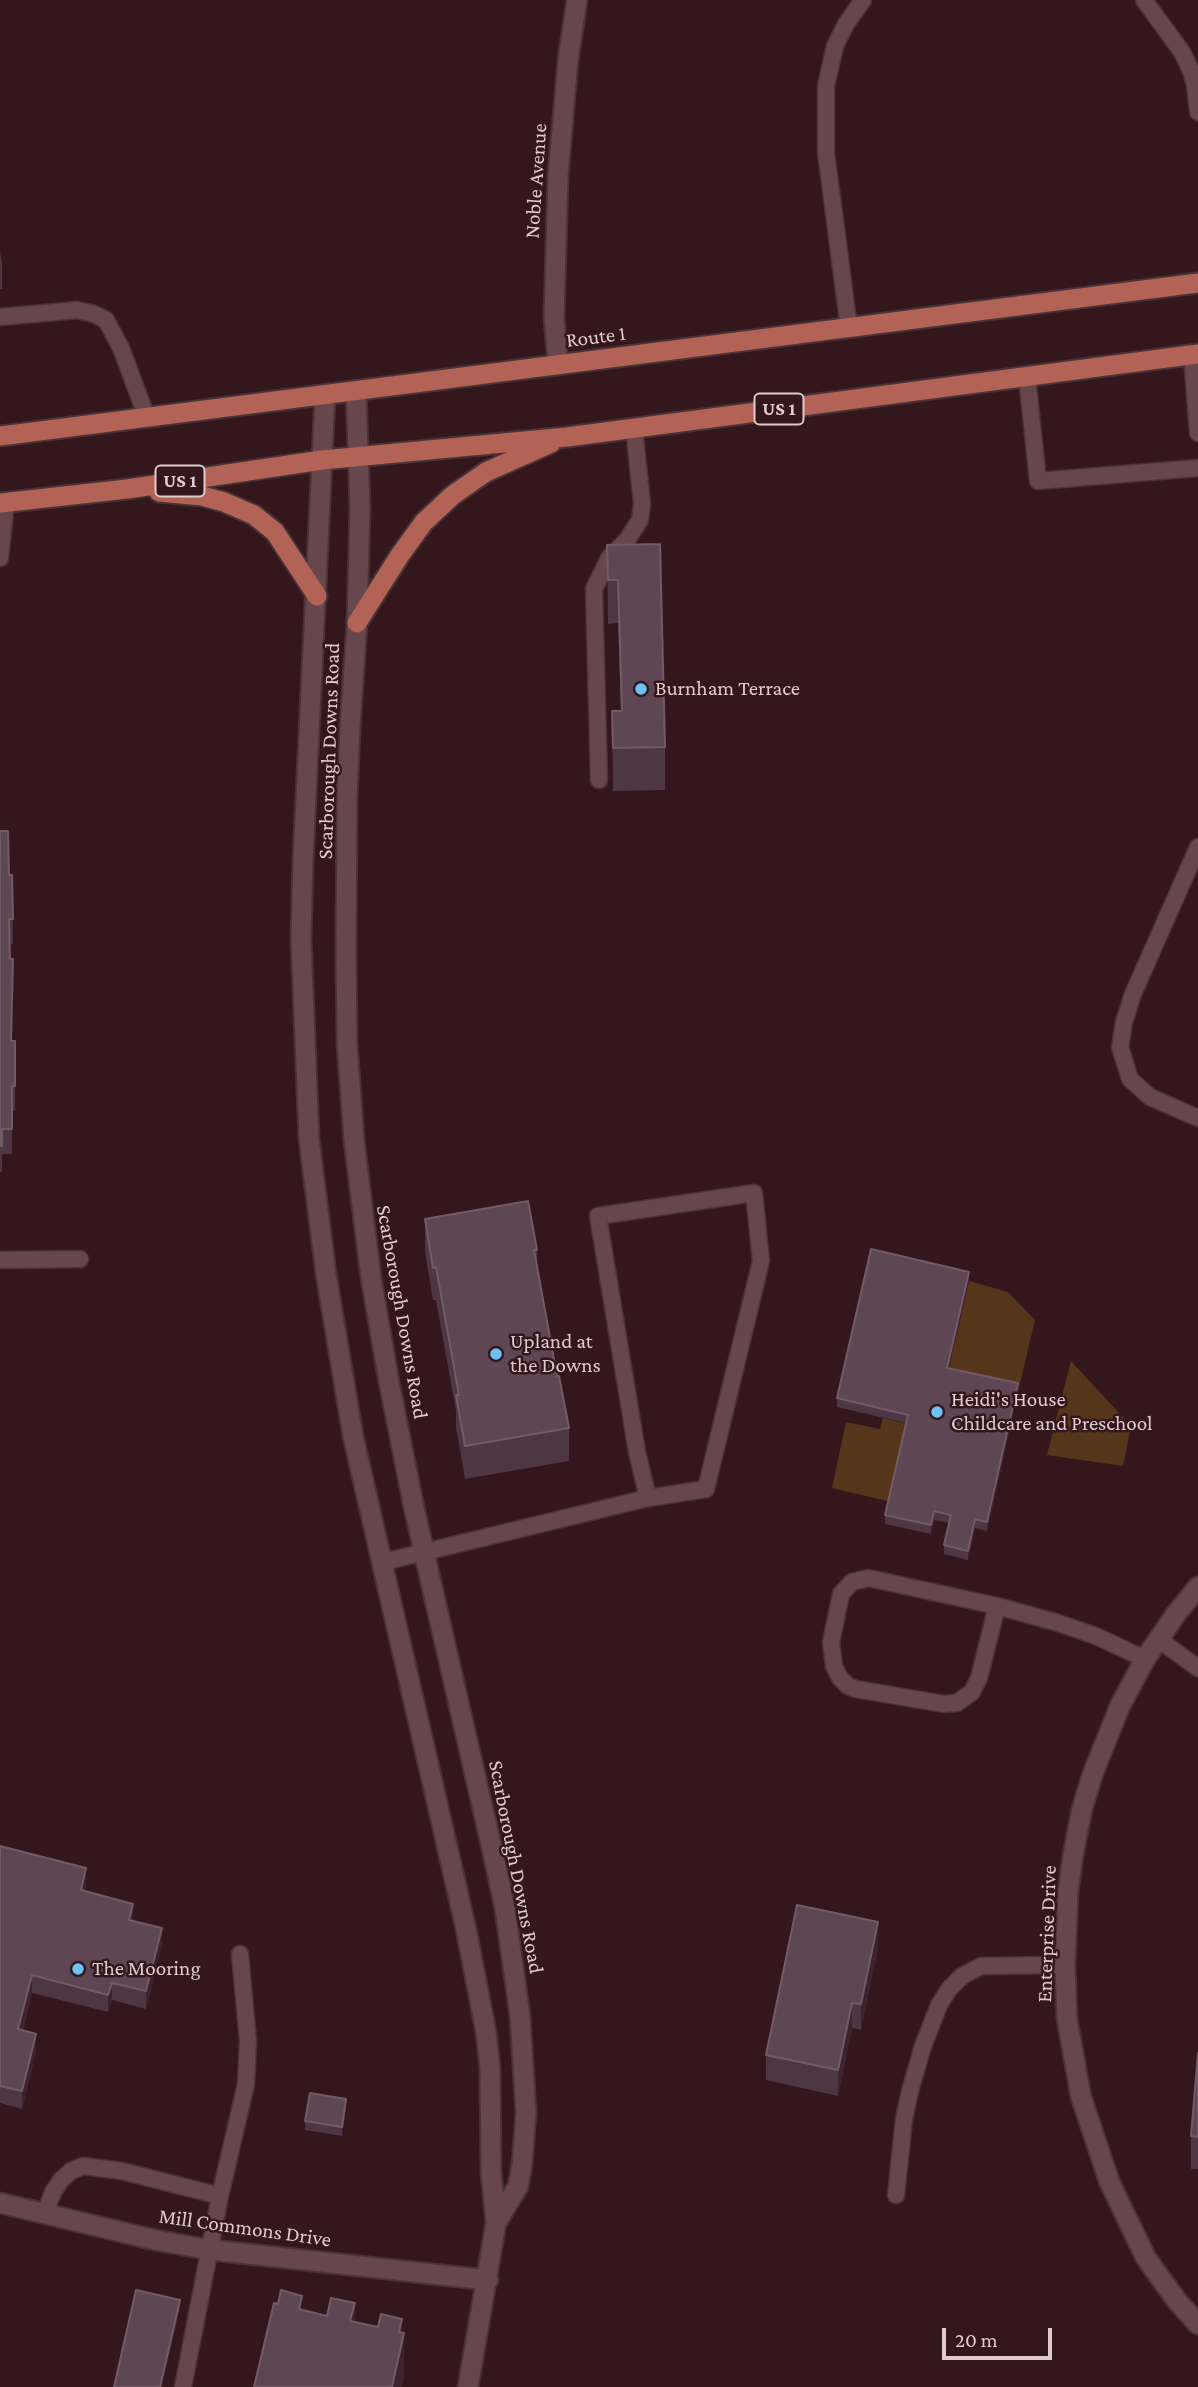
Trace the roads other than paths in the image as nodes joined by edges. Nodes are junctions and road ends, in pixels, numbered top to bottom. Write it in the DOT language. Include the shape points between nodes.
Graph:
graph roads {
  1 [pos="577,0"];
  2 [pos="863,0"];
  3 [pos="1144,0"];
  4 [pos="1198,112"];
  5 [pos="1198,283"];
  6 [pos="0,317"];
  7 [pos="849,328"];
  8 [pos="1195,355"];
  9 [pos="558,365"];
  10 [pos="1027,377"];
  11 [pos="356,391"];
  12 [pos="325,395"];
  13 [pos="147,418"];
  14 [pos="634,428"];
  15 [pos="1198,433"];
  16 [pos="0,436"];
  17 [pos="567,437"];
  18 [pos="360,457"];
  19 [pos="322,460"];
  20 [pos="1198,468"];
  21 [pos="127,489"];
  22 [pos="3,502"];
  23 [pos="0,558"];
  24 [pos="317,596"];
  25 [pos="357,623"];
  26 [pos="599,780"];
  27 [pos="1198,847"];
  28 [pos="1198,1118"];
  29 [pos="80,1259"];
  30 [pos="0,1260"];
  31 [pos="648,1498"];
  32 [pos="425,1552"];
  33 [pos="383,1562"];
  34 [pos="1198,1587"];
  35 [pos="997,1606"];
  36 [pos="1157,1639"];
  37 [pos="1145,1659"];
  38 [pos="1198,1668"];
  39 [pos="240,1954"];
  40 [pos="1065,1965"];
  41 [pos="896,2194"];
  42 [pos="220,2196"];
  43 [pos="0,2203"];
  44 [pos="45,2213"];
  45 [pos="496,2223"];
  46 [pos="211,2250"];
  47 [pos="488,2280"];
  48 [pos="1198,2324"];
  49 [pos="183,2387"];
  50 [pos="468,2387"];
  1 -- 9 [label="street, Noble Avenue" via="557,189 554,318"];
  2 -- 7 [label="lane" via="835,46 827,86 826,153"];
  3 -- 4 [label="lane" via="1182,52 1195,85"];
  5 -- 7 [label="main road, Route 1"];
  6 -- 13 [label="lane" via="77,310 106,320"];
  7 -- 9 [label="main road, Route 1"];
  8 -- 10 [label="main road, US 1"];
  8 -- 15 [label="lane"];
  9 -- 11 [label="main road, Route 1"];
  10 -- 14 [label="main road, US 1"];
  10 -- 20 [label="lane" via="1038,481"];
  11 -- 12 [label="main road, Route 1"];
  11 -- 18 [label="street, Scarborough Downs Road"];
  12 -- 13 [label="main road, Route 1"];
  12 -- 19 [label="street, Scarborough Downs Road"];
  13 -- 16 [label="main road, Route 1"];
  14 -- 17 [label="main road, US 1"];
  14 -- 26 [label="lane" via="640,520 609,558 594,589"];
  17 -- 18 [label="main road, US 1"];
  17 -- 25 [label="main road" via="486,472 453,495 424,522"];
  18 -- 19 [label="main road, US 1"];
  18 -- 25 [label="street, Scarborough Downs Road"];
  19 -- 21 [label="main road, US 1"];
  19 -- 24 [label="street, Scarborough Downs Road"];
  21 -- 22 [label="main road, US 1"];
  21 -- 24 [label="main road" via="202,496 254,515 275,532"];
  22 -- 23 [label="lane"];
  24 -- 33 [label="street, Scarborough Downs Road" via="302,926 309,1139 353,1436"];
  25 -- 32 [label="street, Scarborough Downs Road" via="347,800 347,1043 370,1278"];
  27 -- 28 [label="lane" via="1133,994 1121,1046 1130,1079 1150,1097"];
  29 -- 30 [label="lane"];
  31 -- 31 [label="lane" via="598,1216 754,1193 761,1261 706,1489"];
  31 -- 32 [label="lane"];
  32 -- 33 [label="lane"];
  32 -- 45 [label="street, Scarborough Downs Road" via="505,1909 520,2017 526,2113 523,2165 518,2186"];
  33 -- 45 [label="street, Scarborough Downs Road" via="480,1991 489,2068"];
  34 -- 36 [label="street, Enterprise Drive"];
  35 -- 35 [label="lane" via="881,1580 858,1580 841,1594 831,1642 834,1665 840,1678 856,1689 957,1703 972,1692 979,1678"];
  35 -- 37 [label="lane" via="1096,1636"];
  36 -- 37 [label="street, Enterprise Drive"];
  36 -- 38 [label="lane"];
  37 -- 40 [label="street, Enterprise Drive" via="1104,1743 1082,1809 1068,1892"];
  39 -- 42 [label="lane" via="248,2060"];
  40 -- 41 [label="lane" via="981,1966 948,1989 909,2091"];
  40 -- 48 [label="street, Enterprise Drive" via="1067,2019 1081,2097 1109,2181 1146,2258"];
  42 -- 44 [label="lane" via="83,2166 61,2180"];
  42 -- 46 [label="lane"];
  43 -- 44 [label="street, Mill Commons Drive"];
  44 -- 46 [label="street, Mill Commons Drive"];
  45 -- 47 [label="street, Scarborough Downs Road"];
  46 -- 47 [label="street, Mill Commons Drive"];
  46 -- 49 [label="lane"];
  47 -- 50 [label="street, Scarborough Downs Road"];
}
